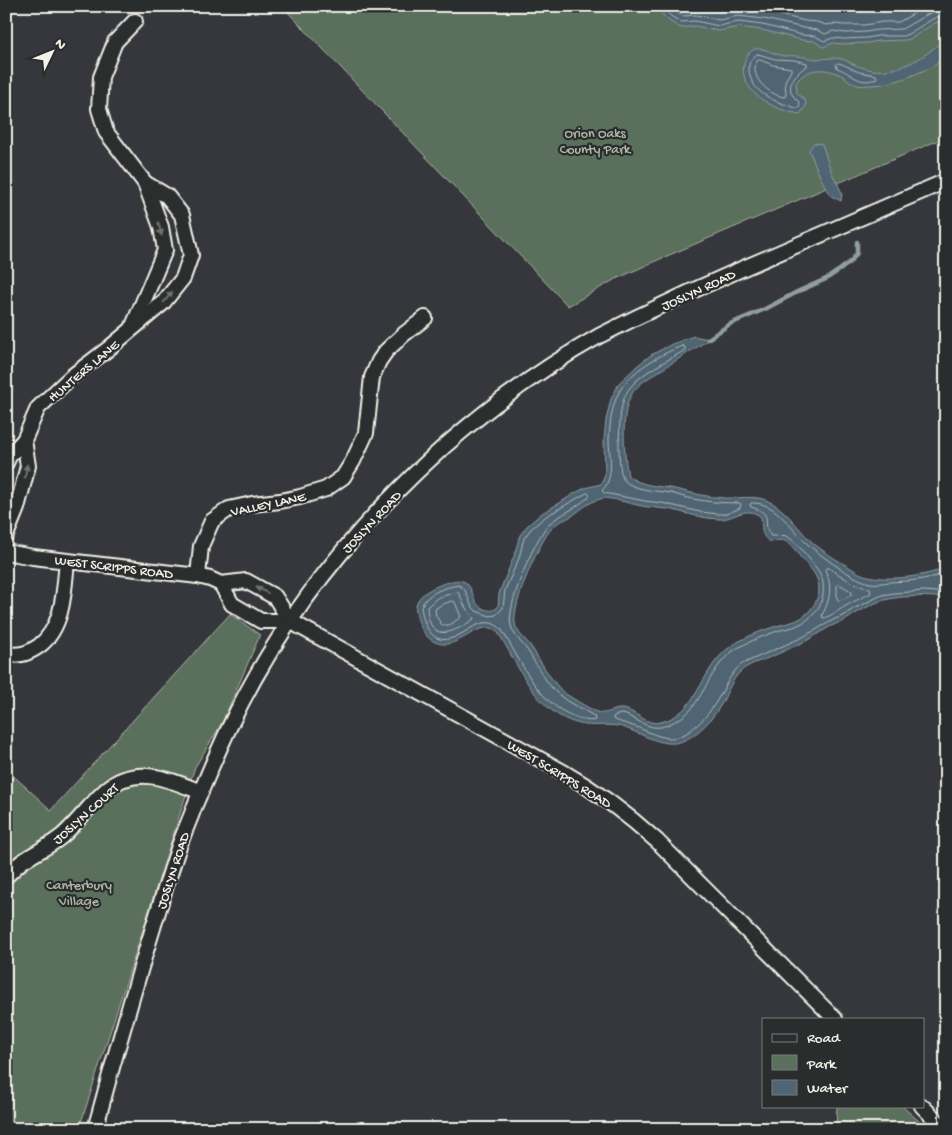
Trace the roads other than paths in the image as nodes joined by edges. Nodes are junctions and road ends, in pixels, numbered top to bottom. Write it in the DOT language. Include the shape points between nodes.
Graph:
graph roads {
  1 [pos="135,21"];
  2 [pos="946,181"];
  3 [pos="145,183"];
  4 [pos="424,318"];
  5 [pos="131,329"];
  6 [pos="24,440"];
  7 [pos="6,463"];
  8 [pos="6,535"];
  9 [pos="6,552"];
  10 [pos="67,561"];
  11 [pos="198,576"];
  12 [pos="221,584"];
  13 [pos="290,621"];
  14 [pos="6,654"];
  15 [pos="201,792"];
  16 [pos="6,876"];
  17 [pos="834,1018"];
  18 [pos="924,1108"];
  19 [pos="95,1129"];
  20 [pos="945,1129"];
  1 -- 3 [label="street, HUNTERS LANE" via="115,42 102,77 99,109 106,132"];
  2 -- 13 [label="street, JOSLYN ROAD" via="704,286 601,335 558,361 469,425 418,471 340,554"];
  3 -- 5 [label="street, HUNTERS LANE, one-way" via="161,227 165,250"];
  5 -- 3 [label="street, HUNTERS LANE, one-way" via="163,303 183,278 190,255 182,215 167,196"];
  4 -- 11 [label="street, VALLEY LANE" via="379,361 372,377 366,433 343,477 326,489 300,498 229,509 212,521 201,546"];
  5 -- 6 [label="street, HUNTERS LANE" via="38,408"];
  6 -- 7 [label="street, HUNTERS LANE"];
  8 -- 6 [label="street, one-way" via="28,466"];
  9 -- 10 [label="street, WEST SCRIPPS ROAD"];
  10 -- 11 [label="street, WEST SCRIPPS ROAD"];
  10 -- 14 [label="street" via="59,616 52,633 31,652"];
  11 -- 12 [label="street, WEST SCRIPPS ROAD"];
  12 -- 13 [label="street, WEST SCRIPPS ROAD" via="232,604 261,621"];
  13 -- 12 [label="street, WEST SCRIPPS ROAD, one-way" via="275,597 246,581"];
  13 -- 15 [label="street, JOSLYN ROAD" via="227,731"];
  13 -- 17 [label="street, WEST SCRIPPS ROAD" via="556,768 611,802 657,841"];
  15 -- 16 [label="street, JOSLYN COURT" via="152,776 140,775 117,782 61,837"];
  15 -- 19 [label="street, JOSLYN ROAD" via="176,856"];
  18 -- 20 [label="street"];
}
